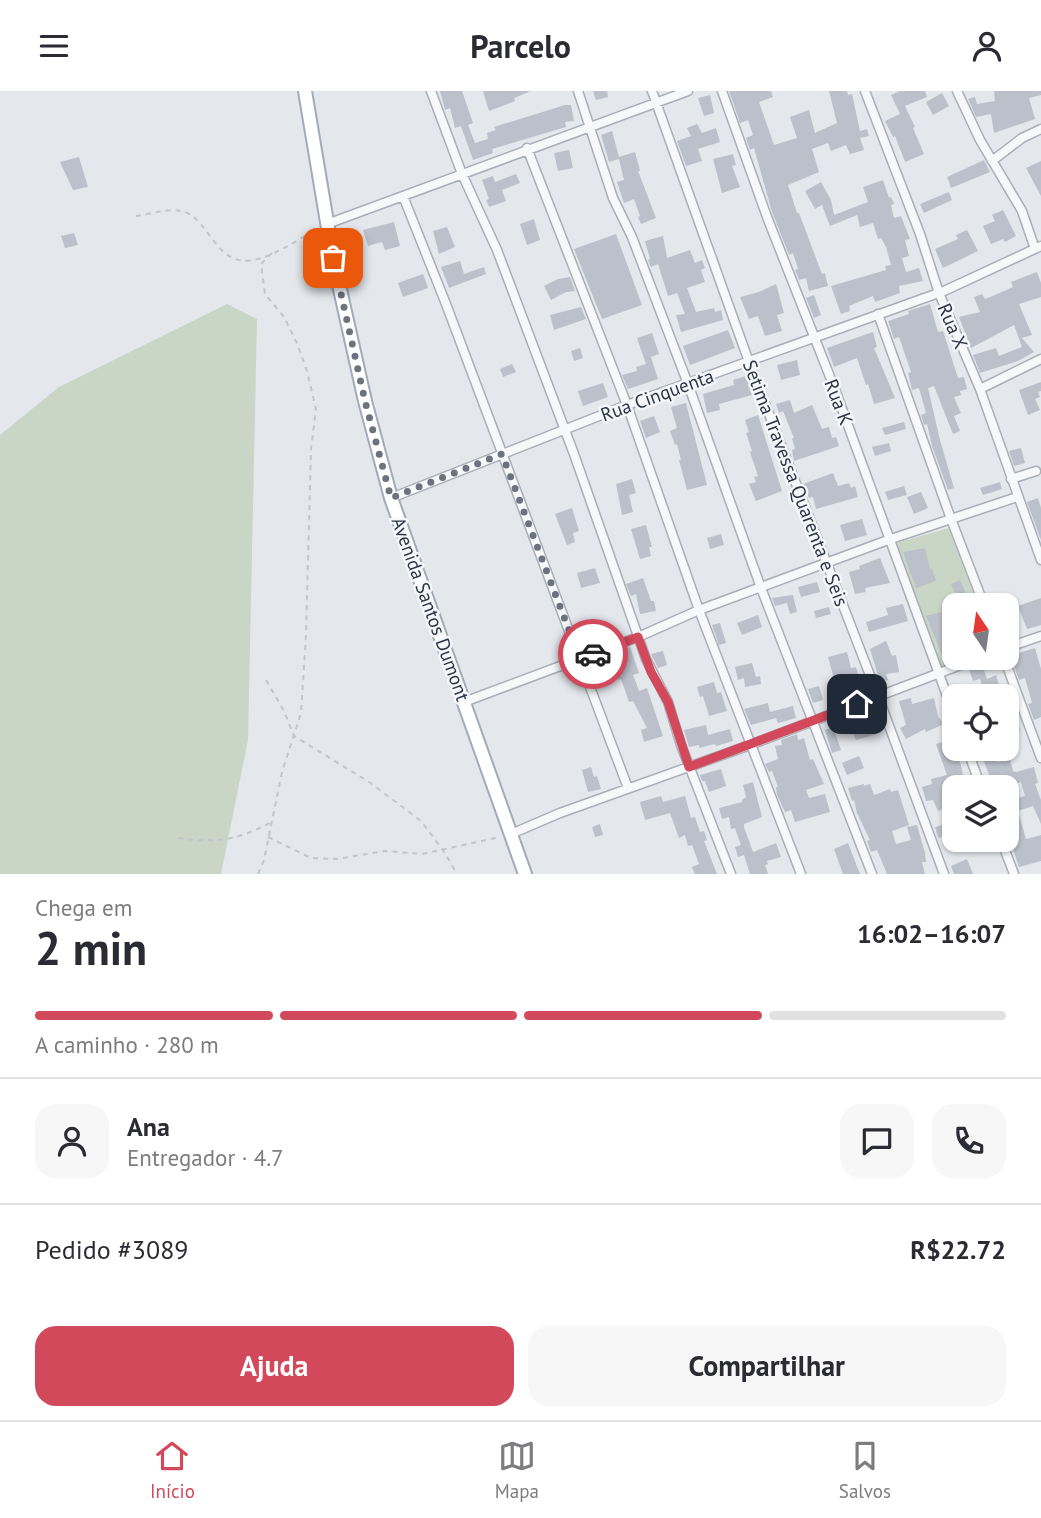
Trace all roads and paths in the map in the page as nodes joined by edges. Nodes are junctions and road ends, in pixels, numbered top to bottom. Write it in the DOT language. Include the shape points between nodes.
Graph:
graph roads {
  1 [pos="305,91"];
  2 [pos="431,91"];
  3 [pos="578,91"];
  4 [pos="652,91"];
  5 [pos="688,91"];
  6 [pos="722,91"];
  7 [pos="864,91"];
  8 [pos="957,91"];
  9 [pos="656,103"];
  10 [pos="591,125"];
  11 [pos="1041,129"];
  12 [pos="527,148"];
  13 [pos="992,161"];
  14 [pos="462,174"];
  15 [pos="403,196"];
  16 [pos="136,216"];
  17 [pos="327,224"];
  18 [pos="1039,248"];
  19 [pos="273,252"];
  20 [pos="939,293"];
  21 [pos="878,314"];
  22 [pos="814,338"];
  23 [pos="1041,359"];
  24 [pos="749,362"];
  25 [pos="688,384"];
  26 [pos="980,389"];
  27 [pos="627,405"];
  28 [pos="564,429"];
  29 [pos="502,454"];
  30 [pos="1036,471"];
  31 [pos="1011,479"];
  32 [pos="1017,497"];
  33 [pos="391,498"];
  34 [pos="951,519"];
  35 [pos="888,540"];
  36 [pos="1041,560"];
  37 [pos="826,564"];
  38 [pos="761,588"];
  39 [pos="979,593"];
  40 [pos="699,610"];
  41 [pos="1041,636"];
  42 [pos="638,637"];
  43 [pos="1019,644"];
  44 [pos="580,659"];
  45 [pos="948,670"];
  46 [pos="1008,670"];
  47 [pos="938,674"];
  48 [pos="267,680"];
  49 [pos="942,684"];
  50 [pos="878,696"];
  51 [pos="464,702"];
  52 [pos="814,720"];
  53 [pos="294,736"];
  54 [pos="750,745"];
  55 [pos="1041,758"];
  56 [pos="689,767"];
  57 [pos="628,788"];
  58 [pos="271,822"];
  59 [pos="511,834"];
  60 [pos="268,837"];
  61 [pos="178,838"];
  62 [pos="443,850"];
  63 [pos="1006,852"];
  64 [pos="258,874"];
  65 [pos="457,874"];
  66 [pos="526,874"];
  67 [pos="731,874"];
  68 [pos="801,874"];
  69 [pos="872,874"];
  70 [pos="944,874"];
  71 [pos="1014,874"];
  1 -- 17 [label="main road, Avenida Santos Dumont"];
  2 -- 14 [label="street"];
  3 -- 10 [label="street"];
  4 -- 9 [label="street, Setima Travessa Quarenta e Seis"];
  5 -- 9 [label="street"];
  6 -- 22 [label="street, Rua K"];
  7 -- 20 [label="street, Rua X"];
  8 -- 13 [label="street"];
  9 -- 10 [label="street"];
  9 -- 24 [label="street, Setima Travessa Quarenta e Seis"];
  10 -- 12 [label="street"];
  10 -- 25 [label="street" via="613,198"];
  11 -- 13 [label="street"];
  12 -- 14 [label="street"];
  12 -- 27 [label="street"];
  13 -- 18 [label="street"];
  14 -- 15 [label="street"];
  14 -- 28 [label="street" via="497,250"];
  15 -- 17 [label="street"];
  15 -- 29 [label="street"];
  16 -- 19 [label="path" via="187,212 223,252 240,260"];
  17 -- 19 [label="path"];
  17 -- 33 [label="main road, Avenida Santos Dumont"];
  18 -- 20 [label="street, Rua Cinquenta"];
  19 -- 53 [label="path" via="261,264 265,294 297,343 316,409 303,687"];
  20 -- 21 [label="street, Rua Cinquenta"];
  20 -- 26 [label="street, Rua X"];
  21 -- 22 [label="street, Rua Cinquenta"];
  21 -- 34 [label="street"];
  22 -- 24 [label="street, Rua Cinquenta"];
  22 -- 35 [label="street, Rua K"];
  23 -- 26 [label="street"];
  24 -- 25 [label="street, Rua Cinquenta"];
  24 -- 37 [label="street, Setima Travessa Quarenta e Seis"];
  25 -- 27 [label="street, Rua Cinquenta"];
  25 -- 38 [label="street"];
  26 -- 31 [label="street, Rua X"];
  27 -- 28 [label="street, Rua Cinquenta"];
  27 -- 40 [label="street"];
  28 -- 29 [label="street, Rua Cinquenta"];
  28 -- 42 [label="street"];
  29 -- 33 [label="street, Rua Cinquenta"];
  29 -- 44 [label="street"];
  30 -- 31 [label="street"];
  31 -- 32 [label="street, Rua X"];
  32 -- 34 [label="street"];
  32 -- 36 [label="street, Rua X"];
  33 -- 51 [label="main road, Avenida Santos Dumont"];
  34 -- 35 [label="street"];
  34 -- 39 [label="street"];
  35 -- 37 [label="street"];
  35 -- 47 [label="street, Rua K"];
  37 -- 38 [label="street"];
  37 -- 50 [label="street, Setima Travessa Quarenta e Seis"];
  38 -- 40 [label="street"];
  38 -- 52 [label="street"];
  40 -- 42 [label="street"];
  40 -- 54 [label="street"];
  41 -- 43 [label="street"];
  42 -- 44 [label="street"];
  42 -- 56 [label="street" via="668,702"];
  44 -- 51 [label="street"];
  44 -- 57 [label="street"];
  45 -- 47 [label="street"];
  46 -- 55 [label="street"];
  47 -- 49 [label="street, Rua K"];
  47 -- 50 [label="street"];
  48 -- 53 [label="path"];
  50 -- 52 [label="street"];
  50 -- 70 [label="street, Setima Travessa Quarenta e Seis"];
  51 -- 59 [label="main road, Avenida Santos Dumont"];
  52 -- 54 [label="street"];
  52 -- 69 [label="street"];
  53 -- 58 [label="path"];
  53 -- 62 [label="path" via="421,821"];
  54 -- 56 [label="street"];
  54 -- 68 [label="street"];
  56 -- 57 [label="street"];
  56 -- 67 [label="street"];
  57 -- 59 [label="street"];
  58 -- 60 [label="path"];
  58 -- 61 [label="path" via="245,835 211,842"];
  59 -- 62 [label="path"];
  59 -- 66 [label="main road, Avenida Santos Dumont"];
  60 -- 62 [label="path" via="311,858"];
  60 -- 64 [label="path"];
  62 -- 65 [label="path"];
  63 -- 71 [label="street"];
}
